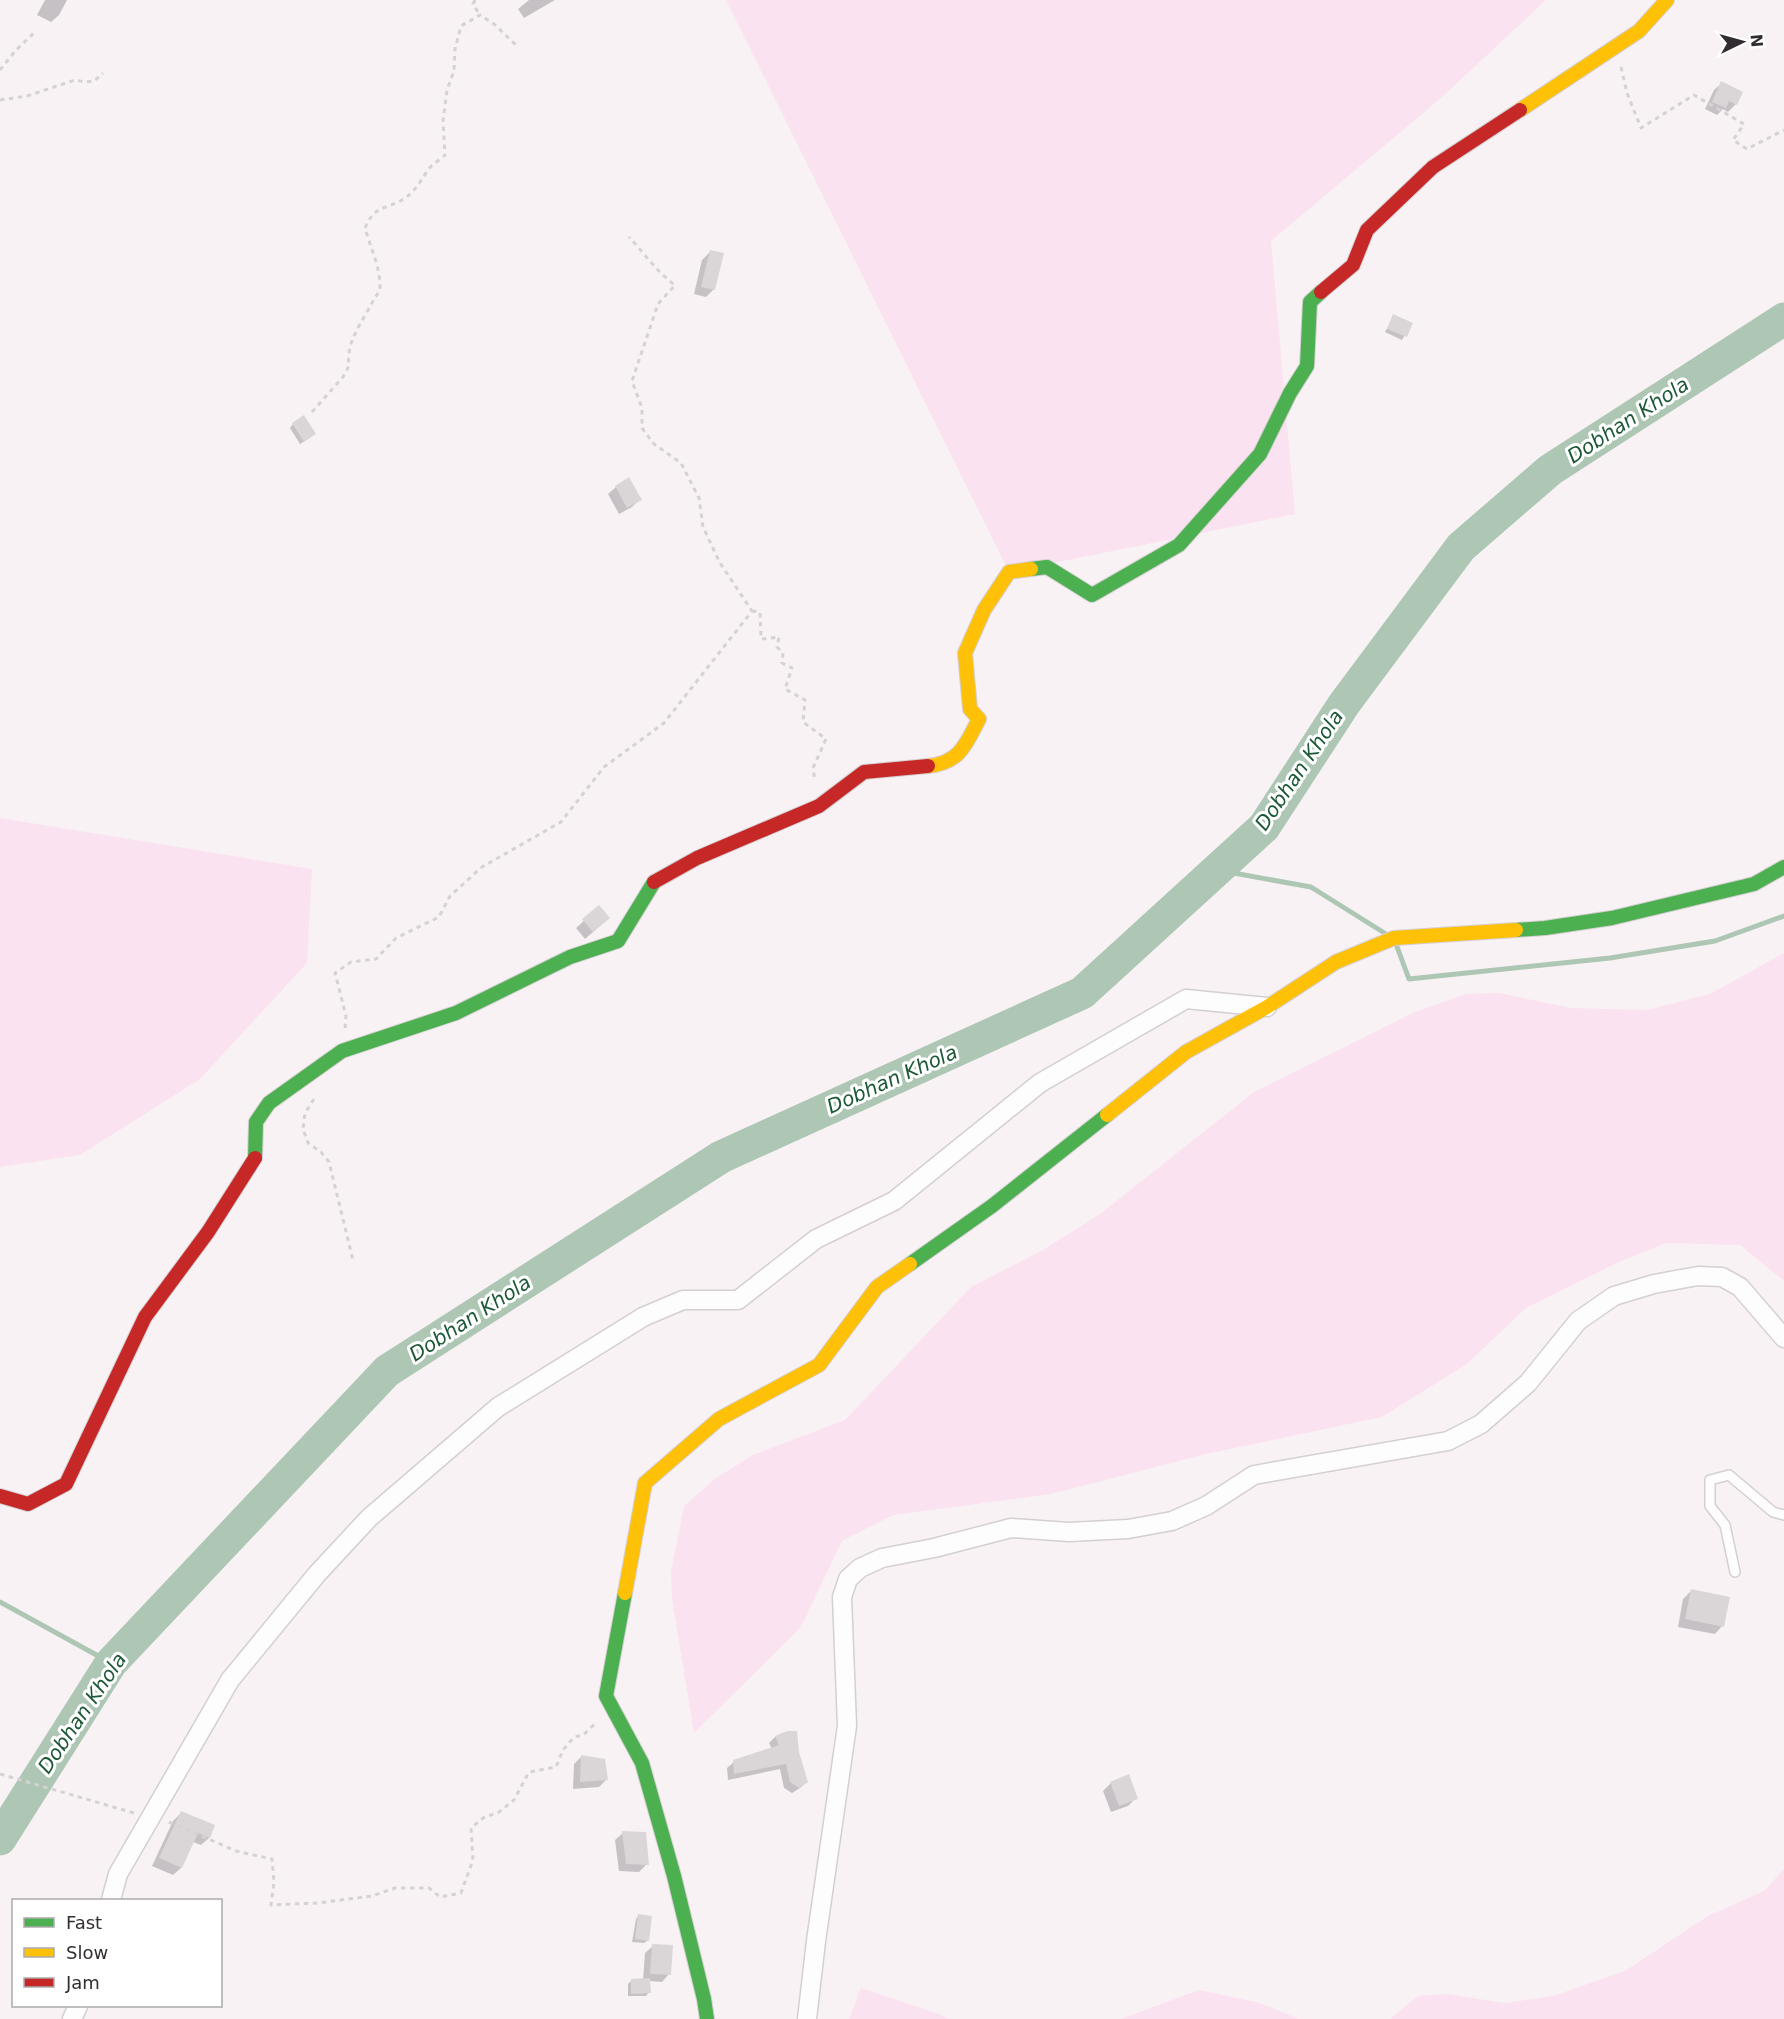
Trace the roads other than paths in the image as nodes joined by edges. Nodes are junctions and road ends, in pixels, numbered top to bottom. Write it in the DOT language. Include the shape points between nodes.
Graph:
graph roads {
  1 [pos="1667,0"];
  2 [pos="1784,867"];
  3 [pos="1267,1007"];
  4 [pos="1784,1338"];
  5 [pos="0,1496"];
  6 [pos="1784,1515"];
  7 [pos="1735,1572"];
  8 [pos="111,1899"];
  9 [pos="707,2019"];
  10 [pos="807,2019"];
  1 -- 5 [label="street" via="1639,32 1433,167 1367,230 1353,265 1310,302 1307,366 1260,454 1179,545 1092,595 1047,567 1009,572 984,610 965,653 970,709 979,719 963,751 941,765 864,772 819,806 698,858 653,882 618,941 570,957 456,1013 342,1051 269,1103 256,1122 255,1158 145,1317 66,1484 28,1504"];
  2 -- 3 [label="street" via="1754,884 1612,918 1545,928 1394,938 1336,962"];
  3 -- 8 [label="street" via="1186,999 1040,1083 894,1201 816,1239 738,1300 683,1300 643,1317 498,1407 369,1518 316,1574 230,1680 118,1874"];
  3 -- 9 [label="street" via="1186,1052 992,1206 877,1287 819,1365 719,1419 645,1484 606,1696 642,1763 674,1876"];
  4 -- 10 [label="street" via="1740,1287 1722,1277 1698,1276 1654,1284 1614,1296 1578,1321 1528,1383 1481,1424 1448,1441 1254,1475 1206,1506 1172,1521 1128,1529 1069,1532 1011,1528 882,1558 860,1568 848,1579 842,1597 847,1726"];
  6 -- 7 [label="lane" via="1773,1512 1729,1475 1710,1480 1710,1506 1725,1525"];
}
